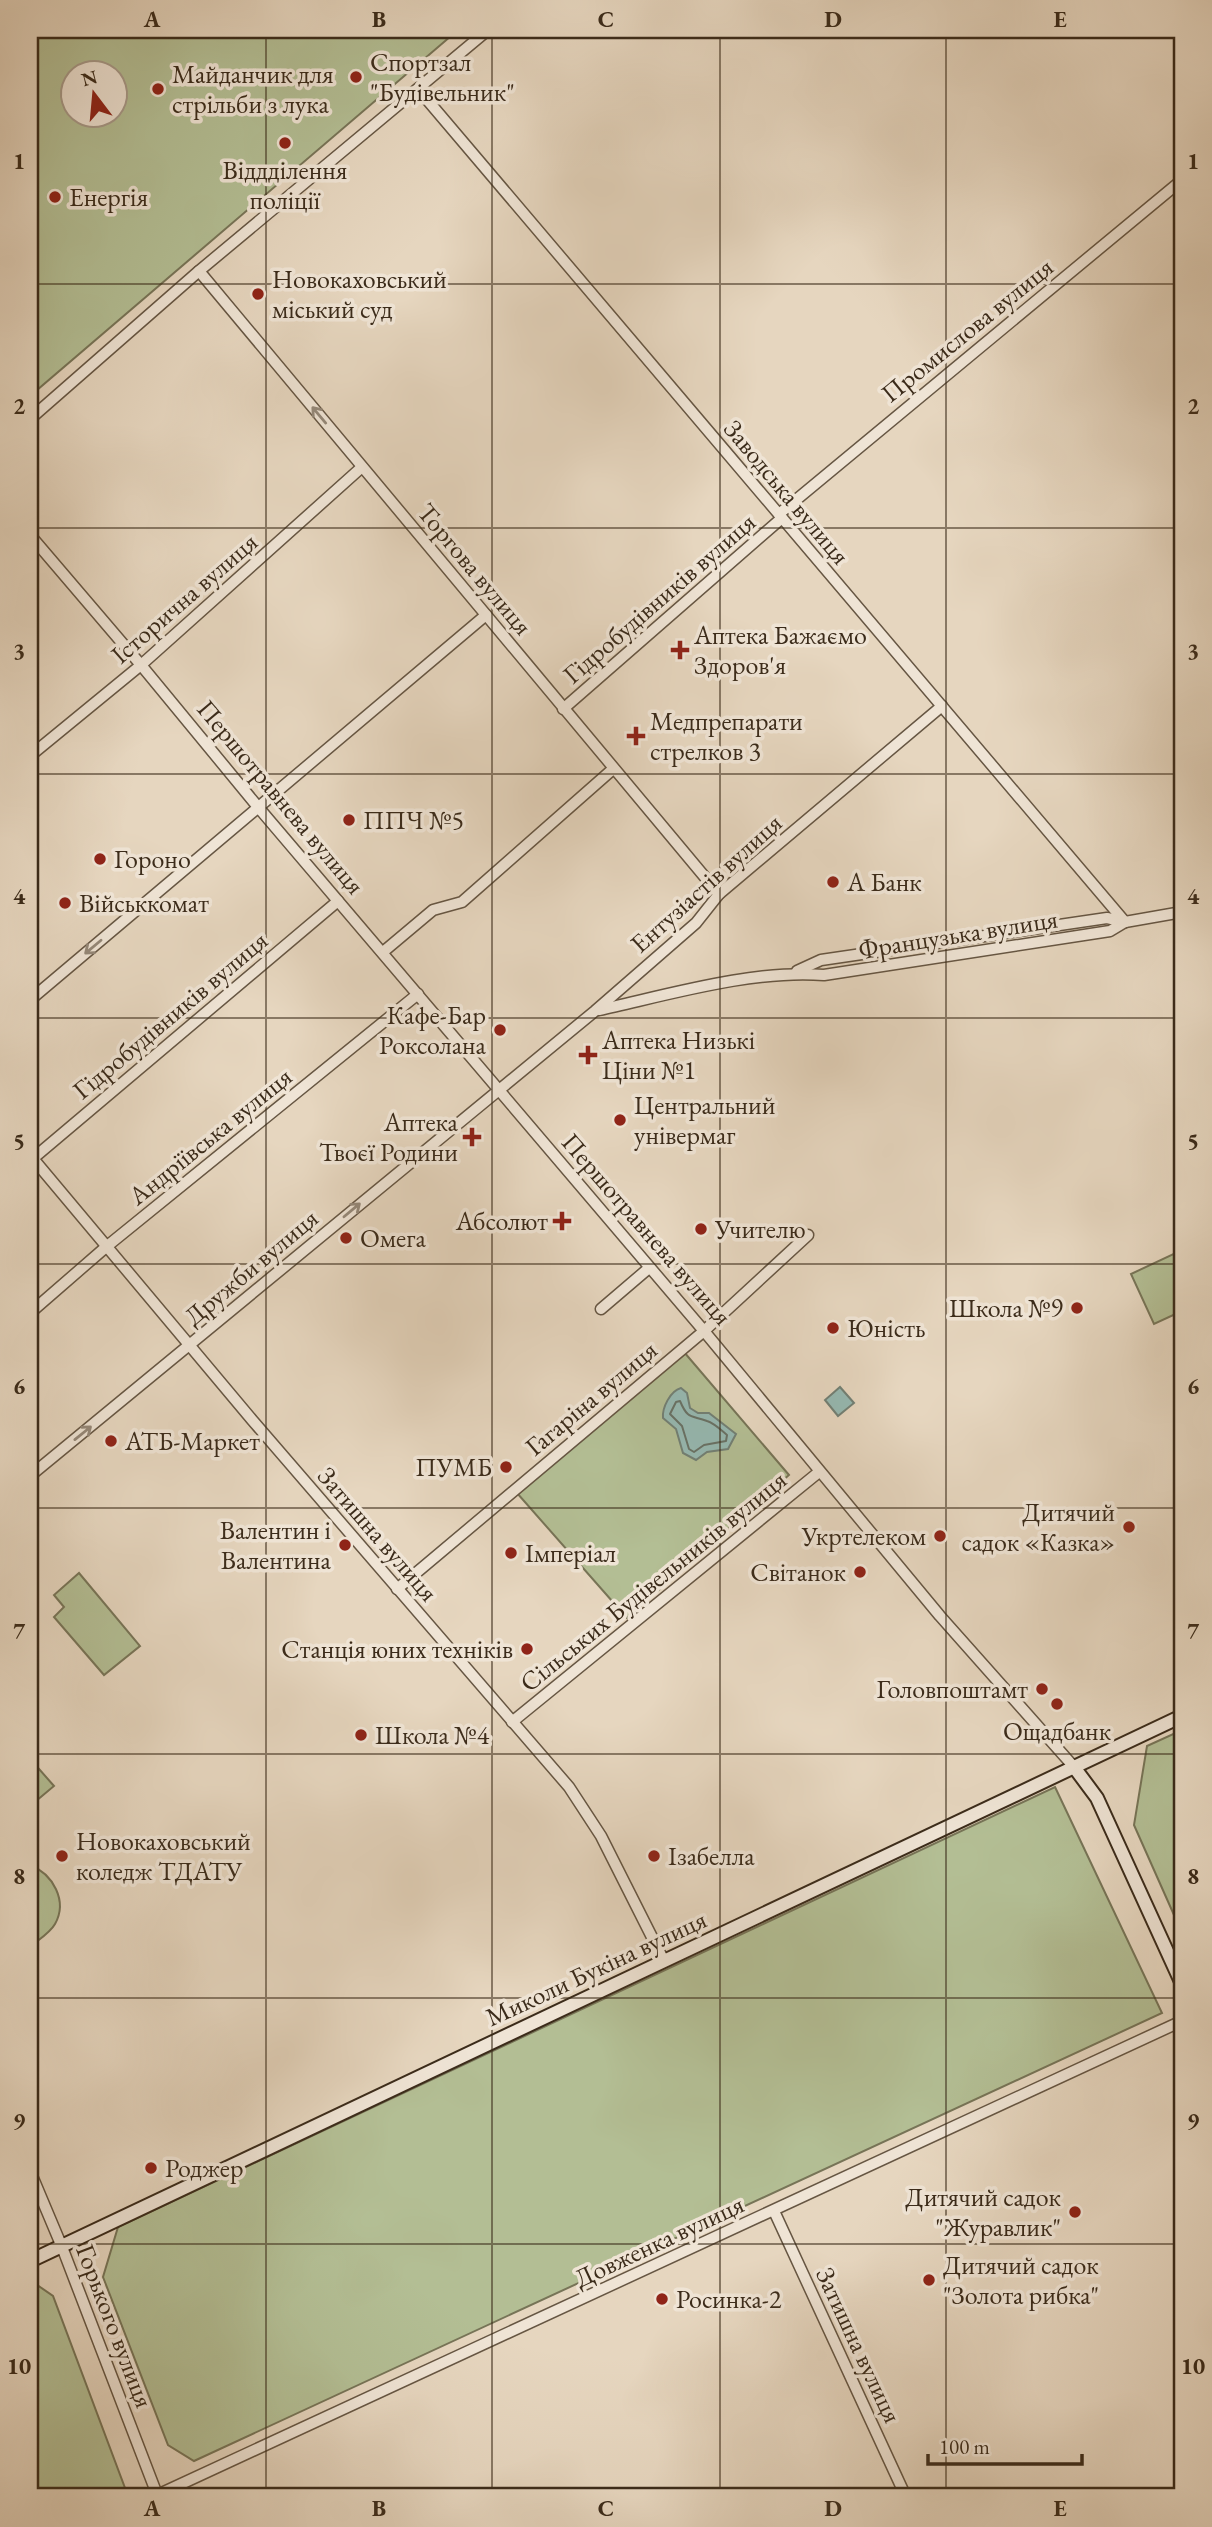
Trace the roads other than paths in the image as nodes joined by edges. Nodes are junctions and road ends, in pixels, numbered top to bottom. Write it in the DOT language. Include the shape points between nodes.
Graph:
graph roads {
  1 [pos="488,30"];
  2 [pos="418,89"];
  3 [pos="1182,180"];
  4 [pos="199,271"];
  5 [pos="30,419"];
  6 [pos="362,467"];
  7 [pos="780,516"];
  8 [pos="30,535"];
  9 [pos="486,615"];
  10 [pos="141,664"];
  11 [pos="942,706"];
  12 [pos="563,709"];
  13 [pos="30,756"];
  14 [pos="613,769"];
  15 [pos="257,807"];
  16 [pos="719,894"];
  17 [pos="338,901"];
  18 [pos="1182,912"];
  19 [pos="1125,922"];
  20 [pos="383,953"];
  21 [pos="794,973"];
  22 [pos="418,994"];
  23 [pos="30,1000"];
  24 [pos="595,1010"];
  25 [pos="498,1089"];
  26 [pos="31,1159"];
  27 [pos="808,1235"];
  28 [pos="106,1247"];
  29 [pos="649,1268"];
  30 [pos="601,1309"];
  31 [pos="30,1313"];
  32 [pos="705,1331"];
  33 [pos="190,1346"];
  34 [pos="819,1472"];
  35 [pos="30,1476"];
  36 [pos="397,1589"];
  37 [pos="1182,1716"];
  38 [pos="512,1722"];
  39 [pos="1074,1767"];
  40 [pos="664,1961"];
  41 [pos="1182,1984"];
  42 [pos="1182,2021"];
  43 [pos="30,2171"];
  44 [pos="774,2211"];
  45 [pos="62,2247"];
  46 [pos="30,2261"];
  47 [pos="156,2497"];
  48 [pos="906,2497"];
  1 -- 2 [label="street"];
  2 -- 4 [label="street"];
  2 -- 7 [label="street, Заводська вулиця"];
  3 -- 7 [label="street, Промислова вулиця"];
  4 -- 5 [label="street"];
  6 -- 4 [label="street, Торгова вулиця, one-way"];
  6 -- 9 [label="street, Торгова вулиця"];
  6 -- 10 [label="street, Історична вулиця"];
  7 -- 11 [label="street, Заводська вулиця"];
  7 -- 12 [label="street, Гідробудівників вулиця"];
  8 -- 10 [label="street, Першотравнева вулиця"];
  9 -- 12 [label="street, Торгова вулиця"];
  9 -- 15 [label="street"];
  10 -- 13 [label="street, Історична вулиця"];
  10 -- 15 [label="street, Першотравнева вулиця"];
  11 -- 16 [label="street, Ентузіастів вулиця"];
  11 -- 19 [label="street, Заводська вулиця"];
  12 -- 14 [label="street, Торгова вулиця"];
  14 -- 16 [label="street, Торгова вулиця"];
  14 -- 20 [label="street" via="462,902 433,910"];
  15 -- 17 [label="street, Першотравнева вулиця"];
  15 -- 23 [label="street, one-way"];
  16 -- 24 [label="street, Ентузіастів вулиця" via="696,923"];
  17 -- 20 [label="street, Першотравнева вулиця"];
  17 -- 26 [label="street, Гідробудівників вулиця"];
  18 -- 19 [label="street, Французька вулиця"];
  19 -- 21 [label="street, Французька вулиця" via="1110,932 961,955 824,975"];
  19 -- 21 [label="street, Французька вулиця" via="1107,918 821,960"];
  20 -- 22 [label="street, Першотравнева вулиця"];
  21 -- 24 [label="street, Французька вулиця"];
  22 -- 25 [label="street, Першотравнева вулиця"];
  22 -- 28 [label="street, Андріївська вулиця"];
  24 -- 25 [label="street, Ентузіастів вулиця"];
  25 -- 29 [label="street, Першотравнева вулиця"];
  33 -- 25 [label="street, Дружби вулиця, one-way"];
  26 -- 28 [label="street, Затишна вулиця"];
  27 -- 32 [label="street, Гагаріна вулиця"];
  28 -- 31 [label="street, Андріївська вулиця"];
  28 -- 33 [label="street, Затишна вулиця"];
  29 -- 30 [label="street"];
  29 -- 32 [label="street, Першотравнева вулиця"];
  32 -- 34 [label="street, Першотравнева вулиця"];
  32 -- 36 [label="street, Гагаріна вулиця"];
  35 -- 33 [label="street, Дружби вулиця, one-way"];
  33 -- 36 [label="street, Затишна вулиця"];
  34 -- 38 [label="street, Сільських Будівельників вулиця"];
  34 -- 39 [label="street, Першотравнева вулиця"];
  36 -- 38 [label="street, Затишна вулиця"];
  37 -- 39 [label="street, Миколи Букіна вулиця"];
  38 -- 40 [label="street, Затишна вулиця" via="569,1787 601,1836"];
  39 -- 40 [label="street, Миколи Букіна вулиця"];
  39 -- 41 [label="street, Першотравнева вулиця" via="1097,1798"];
  40 -- 45 [label="street, Миколи Букіна вулиця"];
  42 -- 44 [label="street, Довженка вулиця"];
  43 -- 45 [label="street, Горького вулиця"];
  44 -- 47 [label="street, Довженка вулиця"];
  44 -- 48 [label="street, Затишна вулиця"];
  45 -- 46 [label="street, Миколи Букіна вулиця"];
  45 -- 47 [label="street, Горького вулиця"];
}
